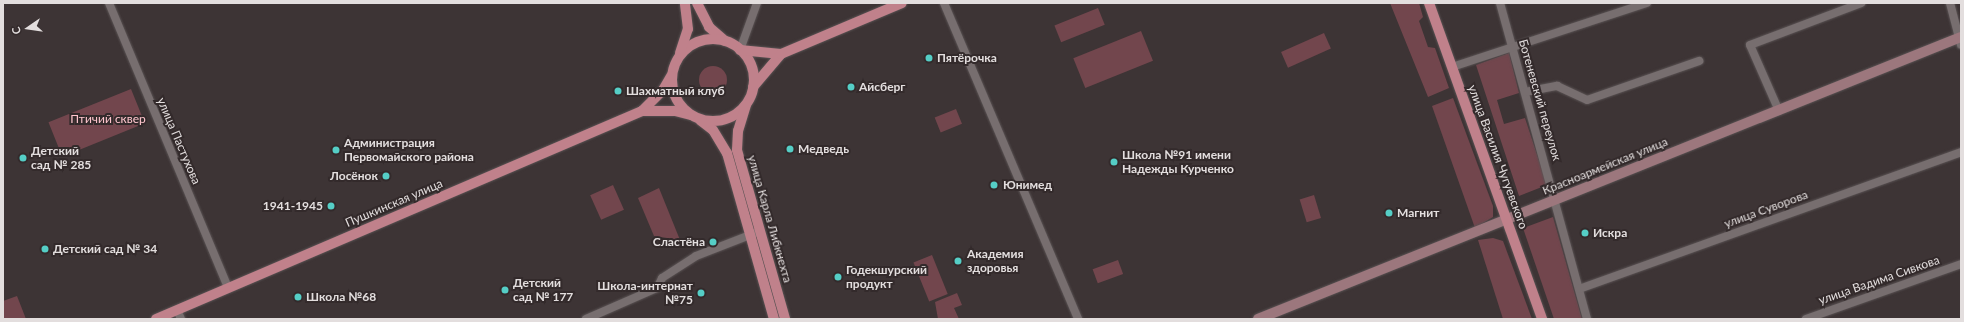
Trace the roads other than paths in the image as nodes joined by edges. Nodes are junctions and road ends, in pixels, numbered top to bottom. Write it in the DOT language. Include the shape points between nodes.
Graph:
graph roads {
  1 [pos="109,3"];
  2 [pos="685,3"];
  3 [pos="697,3"];
  4 [pos="757,3"];
  5 [pos="902,3"];
  6 [pos="944,3"];
  7 [pos="1429,3"];
  8 [pos="1500,3"];
  9 [pos="1648,3"];
  10 [pos="1861,3"];
  11 [pos="1950,3"];
  12 [pos="1960,40"];
  13 [pos="727,42"];
  14 [pos="1513,47"];
  15 [pos="740,50"];
  16 [pos="781,54"];
  17 [pos="678,59"];
  18 [pos="1699,61"];
  19 [pos="1452,67"];
  20 [pos="672,74"];
  21 [pos="753,87"];
  22 [pos="1526,92"];
  23 [pos="747,102"];
  24 [pos="642,111"];
  25 [pos="1779,111"];
  26 [pos="695,117"];
  27 [pos="1961,152"];
  28 [pos="1556,199"];
  29 [pos="751,219"];
  30 [pos="1507,219"];
  31 [pos="760,231"];
  32 [pos="750,235"];
  33 [pos="1961,264"];
  34 [pos="228,288"];
  35 [pos="1579,290"];
  36 [pos="179,314"];
  37 [pos="156,319"];
  38 [pos="586,319"];
  39 [pos="774,319"];
  40 [pos="785,319"];
  41 [pos="1078,319"];
  42 [pos="1258,319"];
  43 [pos="1542,319"];
  44 [pos="1587,319"];
  45 [pos="1806,319"];
  1 -- 34 [label="street, улица Пастухова"];
  2 -- 17 [label="main road" via="688,29"];
  3 -- 13 [label="main road" via="709,27"];
  4 -- 15 [label="street"];
  5 -- 16 [label="main road"];
  6 -- 41 [label="street"];
  7 -- 19 [label="main road, улица Василия Чугуевского"];
  8 -- 14 [label="street, Ботеневский переулок"];
  9 -- 14 [label="street"];
  10 -- 25 [label="street" via="1750,45"];
  11 -- 12 [label="street"];
  12 -- 25 [label="street, Красноармейская улица"];
  13 -- 15 [label="main road"];
  13 -- 17 [label="main road" via="699,42"];
  14 -- 19 [label="street"];
  14 -- 22 [label="street, Ботеневский переулок"];
  15 -- 16 [label="main road"];
  15 -- 21 [label="main road" via="751,67"];
  16 -- 21 [label="main road"];
  17 -- 20 [label="main road"];
  18 -- 22 [label="street" via="1587,100 1556,86"];
  19 -- 30 [label="main road, улица Василия Чугуевского"];
  20 -- 24 [label="main road, Пушкинская улица" via="663,90"];
  20 -- 26 [label="main road" via="675,97"];
  21 -- 23 [label="main road"];
  22 -- 28 [label="street, Ботеневский переулок"];
  23 -- 26 [label="main road" via="736,113 722,120"];
  23 -- 29 [label="main road, улица Карла Либкнехта" via="738,131 737,150"];
  24 -- 26 [label="main road, Пушкинская улица" via="675,111"];
  24 -- 34 [label="main road, Пушкинская улица"];
  25 -- 28 [label="street, Красноармейская улица"];
  26 -- 29 [label="main road, улица Карла Либкнехта" via="713,130 727,153"];
  27 -- 35 [label="street, улица Суворова"];
  28 -- 30 [label="street, Красноармейская улица"];
  28 -- 35 [label="street, Ботеневский переулок"];
  29 -- 31 [label="main road, улица Карла Либкнехта"];
  29 -- 32 [label="main road, улица Карла Либкнехта"];
  30 -- 42 [label="street, Красноармейская улица"];
  30 -- 43 [label="main road, улица Василия Чугуевского"];
  31 -- 32 [label="street"];
  31 -- 40 [label="main road, улица Карла Либкнехта"];
  32 -- 38 [label="street" via="696,256 662,278 657,288"];
  32 -- 39 [label="main road, улица Карла Либкнехта"];
  33 -- 45 [label="street, улица Вадима Сивкова"];
  34 -- 36 [label="main road, Пушкинская улица"];
  35 -- 44 [label="street, Ботеневский переулок"];
  36 -- 37 [label="main road, Пушкинская улица"];
}
